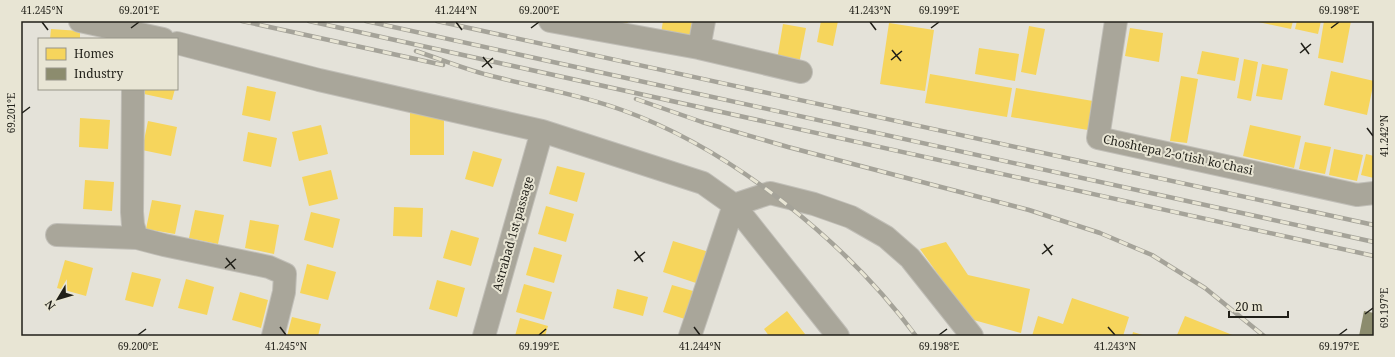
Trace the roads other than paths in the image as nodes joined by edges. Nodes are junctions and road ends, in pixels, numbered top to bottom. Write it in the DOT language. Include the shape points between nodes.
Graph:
graph roads {
  1 [pos="80,21"];
  2 [pos="550,21"];
  3 [pos="704,21"];
  4 [pos="1116,21"];
  5 [pos="133,35"];
  6 [pos="155,38"];
  7 [pos="178,43"];
  8 [pos="699,48"];
  9 [pos="801,72"];
  10 [pos="133,90"];
  11 [pos="542,131"];
  12 [pos="1374,193"];
  13 [pos="734,205"];
  14 [pos="57,235"];
  15 [pos="137,238"];
  16 [pos="273,336"];
  17 [pos="484,336"];
  18 [pos="690,336"];
  19 [pos="838,336"];
  20 [pos="972,336"];
  1 -- 5 [label="street"];
  2 -- 8 [label="street"];
  3 -- 8 [label="street"];
  4 -- 12 [label="street, Choshtepa 2-o'tish ko'chasi" via="1098,138 1357,194"];
  5 -- 6 [label="street"];
  7 -- 11 [label="street" via="319,80"];
  8 -- 9 [label="street"];
  10 -- 15 [label="street" via="132,212"];
  11 -- 13 [label="street" via="703,183"];
  11 -- 17 [label="street, Astrabad 1st passage"];
  13 -- 18 [label="street"];
  13 -- 19 [label="street"];
  13 -- 20 [label="street" via="770,193 851,217 886,237 910,258"];
  14 -- 15 [label="street"];
  15 -- 16 [label="street" via="269,267 285,274 284,292"];
}
